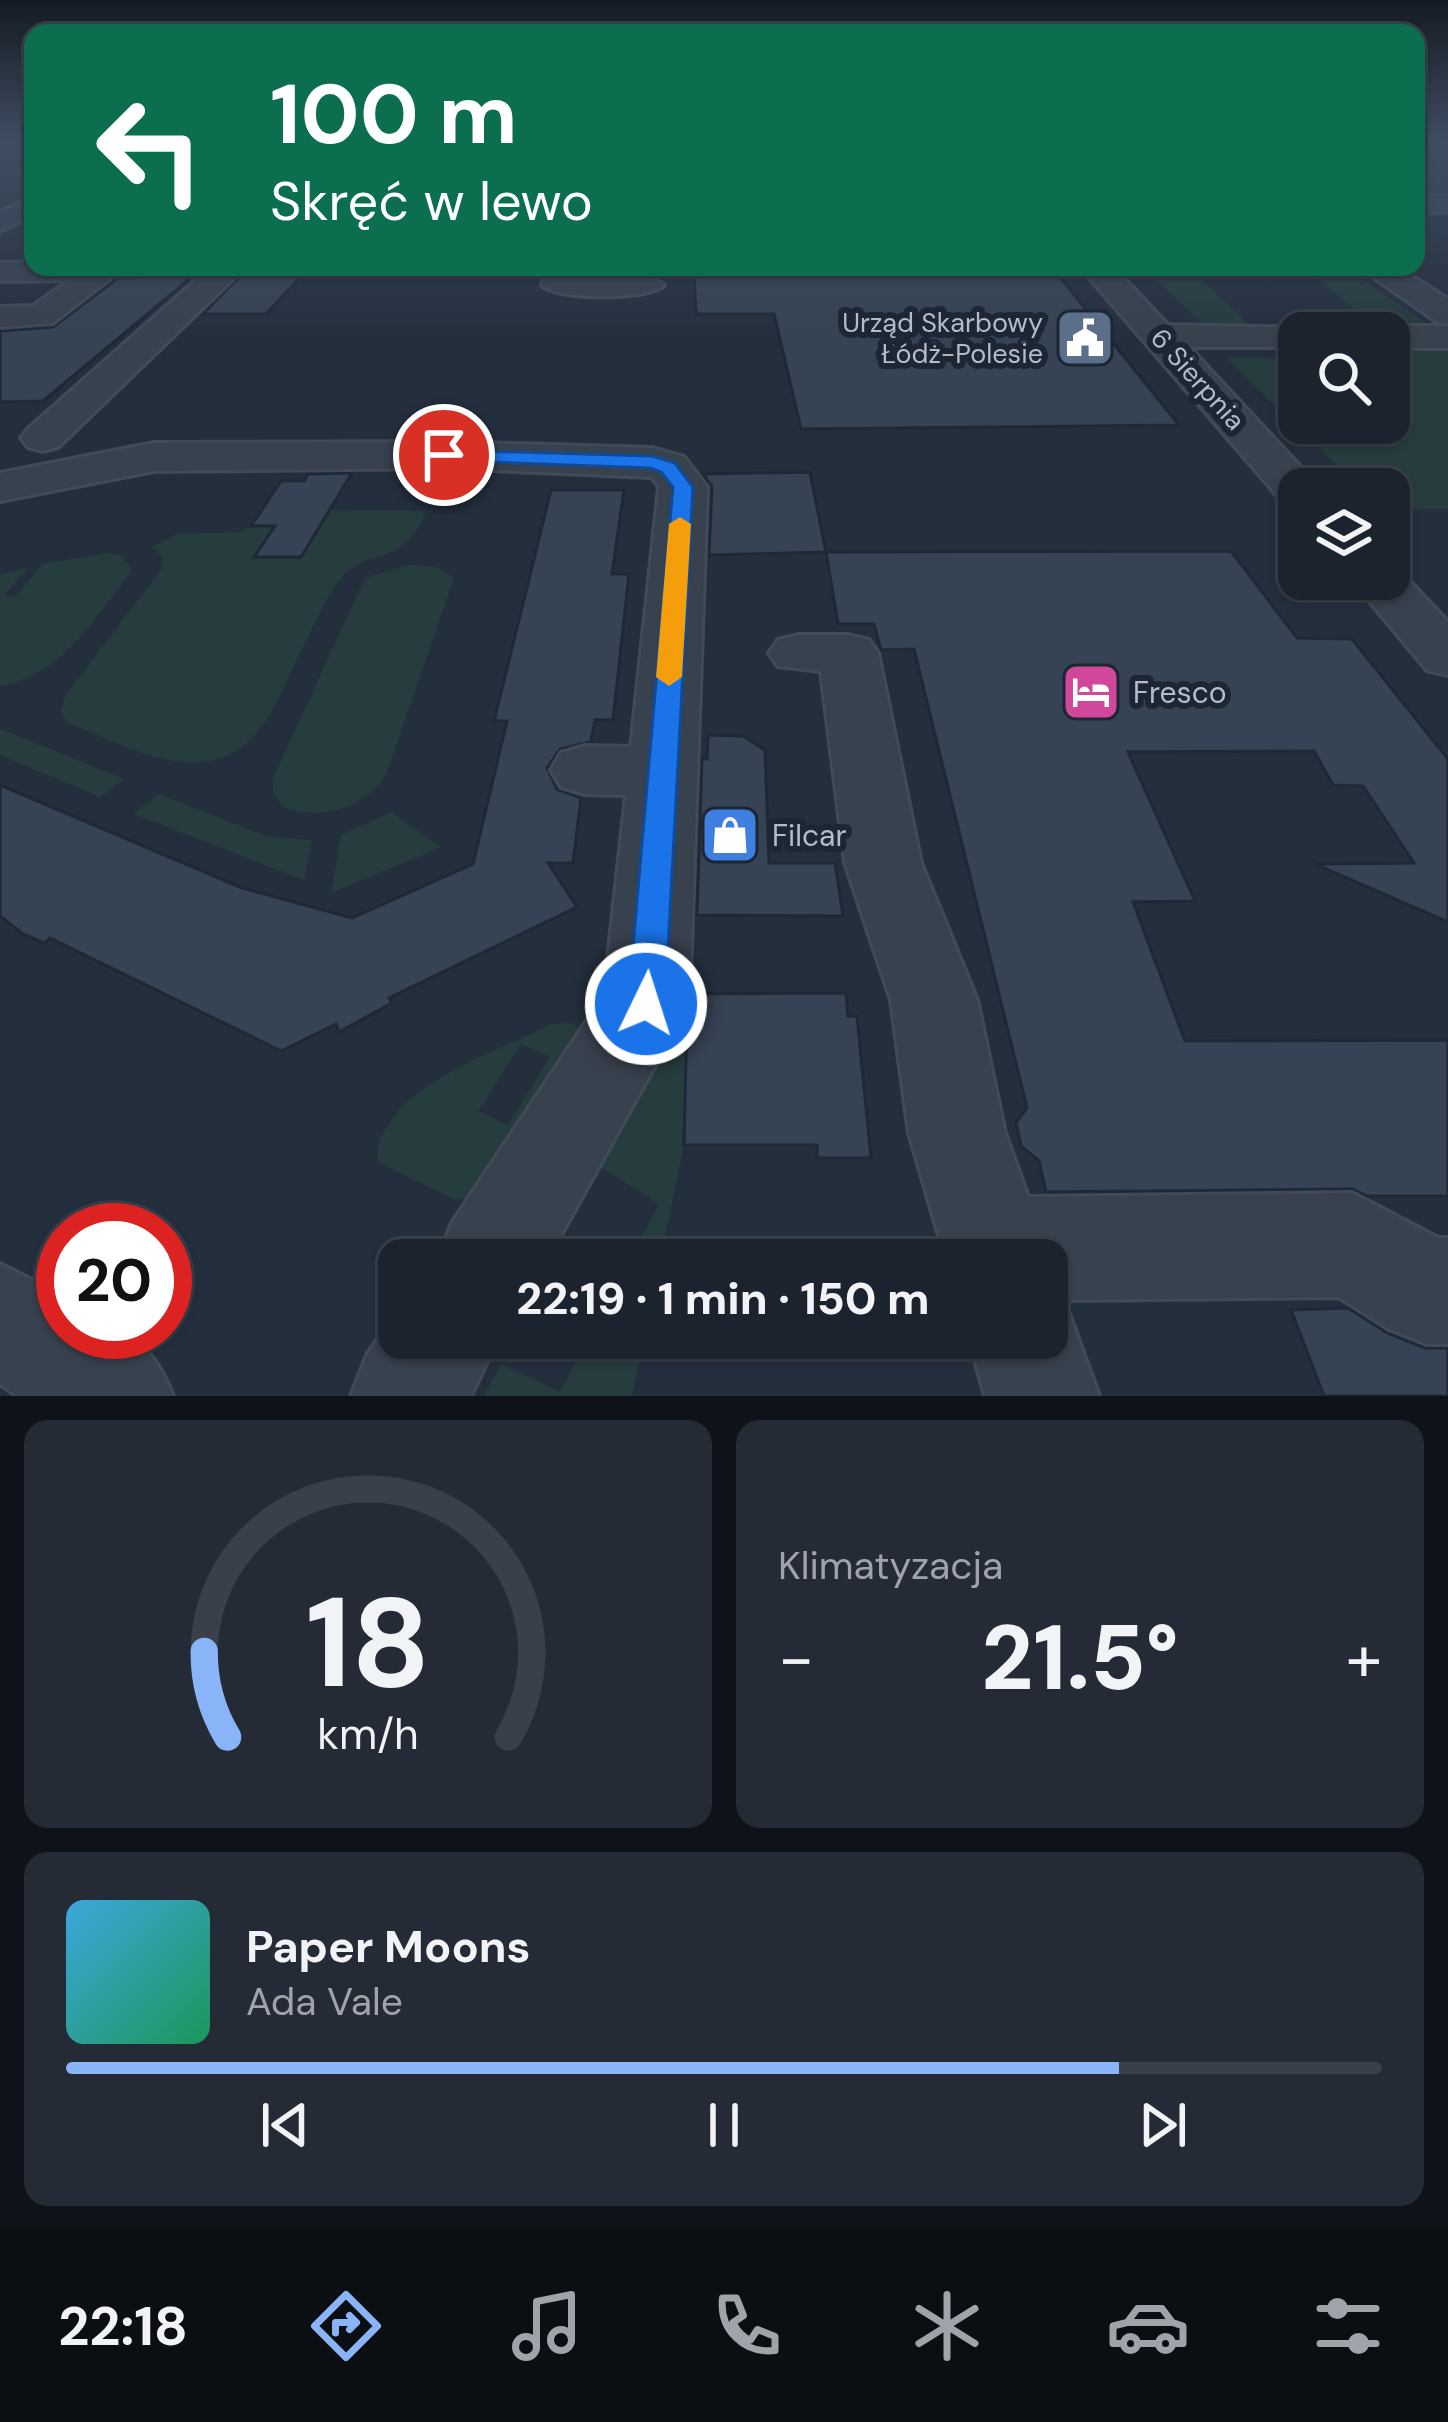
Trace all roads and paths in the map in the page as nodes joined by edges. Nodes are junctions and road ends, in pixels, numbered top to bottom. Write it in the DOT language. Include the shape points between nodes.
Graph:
graph roads {
  1 [pos="97,276"];
  2 [pos="219,276"];
  3 [pos="561,276"];
  4 [pos="1104,276"];
  5 [pos="1389,276"];
  6 [pos="648,285"];
  7 [pos="1448,314"];
  8 [pos="0,317"];
  9 [pos="1160,336"];
  10 [pos="1278,337"];
  11 [pos="1410,337"];
  12 [pos="1448,337"];
  13 [pos="44,438"];
  14 [pos="1278,468"];
  15 [pos="0,487"];
  16 [pos="1397,600"];
  17 [pos="799,653"];
  18 [pos="1448,657"];
  19 [pos="502,1239"];
  20 [pos="991,1239"];
  21 [pos="1068,1275"];
  22 [pos="1448,1292"];
  23 [pos="0,1319"];
  24 [pos="430,1359"];
  25 [pos="1030,1359"];
  26 [pos="116,1396"];
  27 [pos="408,1396"];
  28 [pos="1042,1396"];
  1 -- 8 [label="street" via="41,316"];
  2 -- 13 [label="street"];
  3 -- 6 [label="street" via="558,285"];
  4 -- 9 [label="street, 6 Sierpnia"];
  5 -- 7 [label="street"];
  9 -- 10 [label="street"];
  9 -- 14 [label="street, 6 Sierpnia"];
  11 -- 12 [label="street"];
  15 -- 19 [label="street" via="154,457 444,455 635,461 668,467 683,487 623,771 646,1004"];
  16 -- 18 [label="street"];
  17 -- 20 [label="street" via="848,653 883,863 934,1000 957,1133"];
  21 -- 22 [label="street" via="1352,1245 1427,1291"];
  23 -- 26 [label="street"];
  24 -- 27 [label="street"];
  25 -- 28 [label="street"];
}
